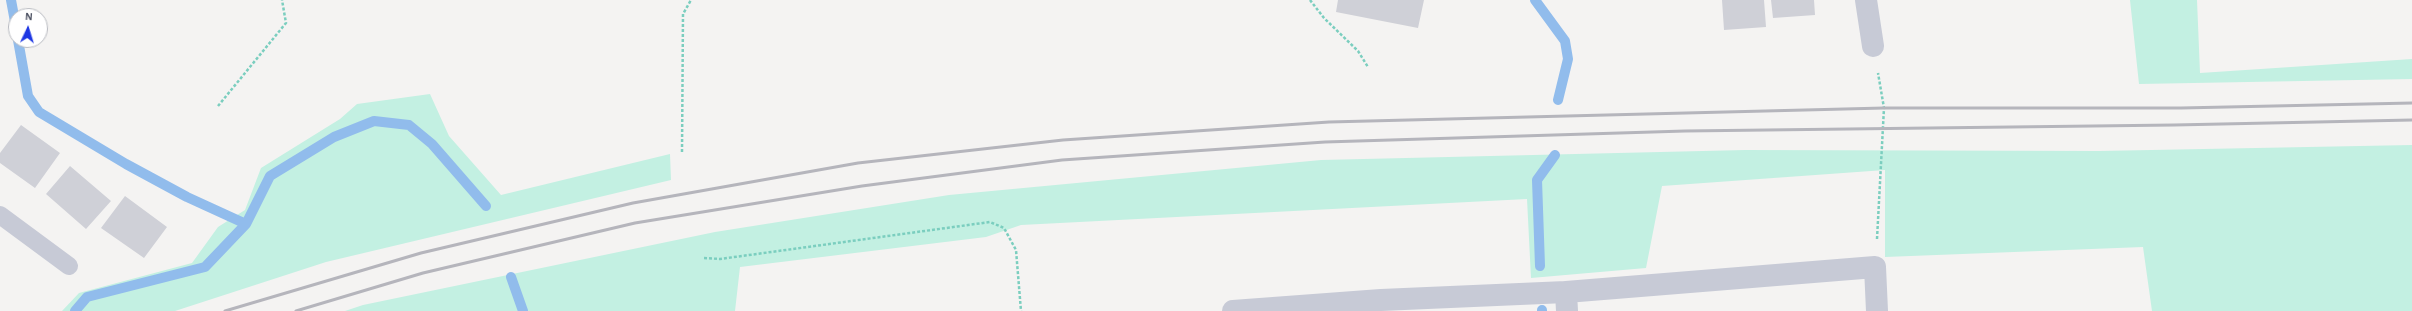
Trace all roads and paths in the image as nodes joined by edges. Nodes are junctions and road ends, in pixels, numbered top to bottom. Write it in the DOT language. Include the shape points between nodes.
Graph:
graph roads {
  1 [pos="282,0"];
  2 [pos="691,0"];
  3 [pos="1310,0"];
  4 [pos="1866,0"];
  5 [pos="1874,46"];
  6 [pos="1368,67"];
  7 [pos="218,106"];
  8 [pos="682,152"];
  9 [pos="0,214"];
  10 [pos="704,258"];
  11 [pos="69,266"];
  12 [pos="1875,267"];
  13 [pos="1566,302"];
  14 [pos="1021,311"];
  15 [pos="1233,311"];
  16 [pos="1877,311"];
  1 -- 7 [label="path" via="286,23"];
  2 -- 8 [label="path" via="683,14"];
  3 -- 6 [label="path" via="1324,18 1358,51"];
  4 -- 5 [label="street"];
  5 -- 12 [label="path" via="1884,108"];
  9 -- 11 [label="lane"];
  10 -- 14 [label="path" via="720,259 990,222 1004,228 1016,250"];
  12 -- 13 [label="street"];
  12 -- 16 [label="street"];
  13 -- 15 [label="street" via="1381,300"];
}
